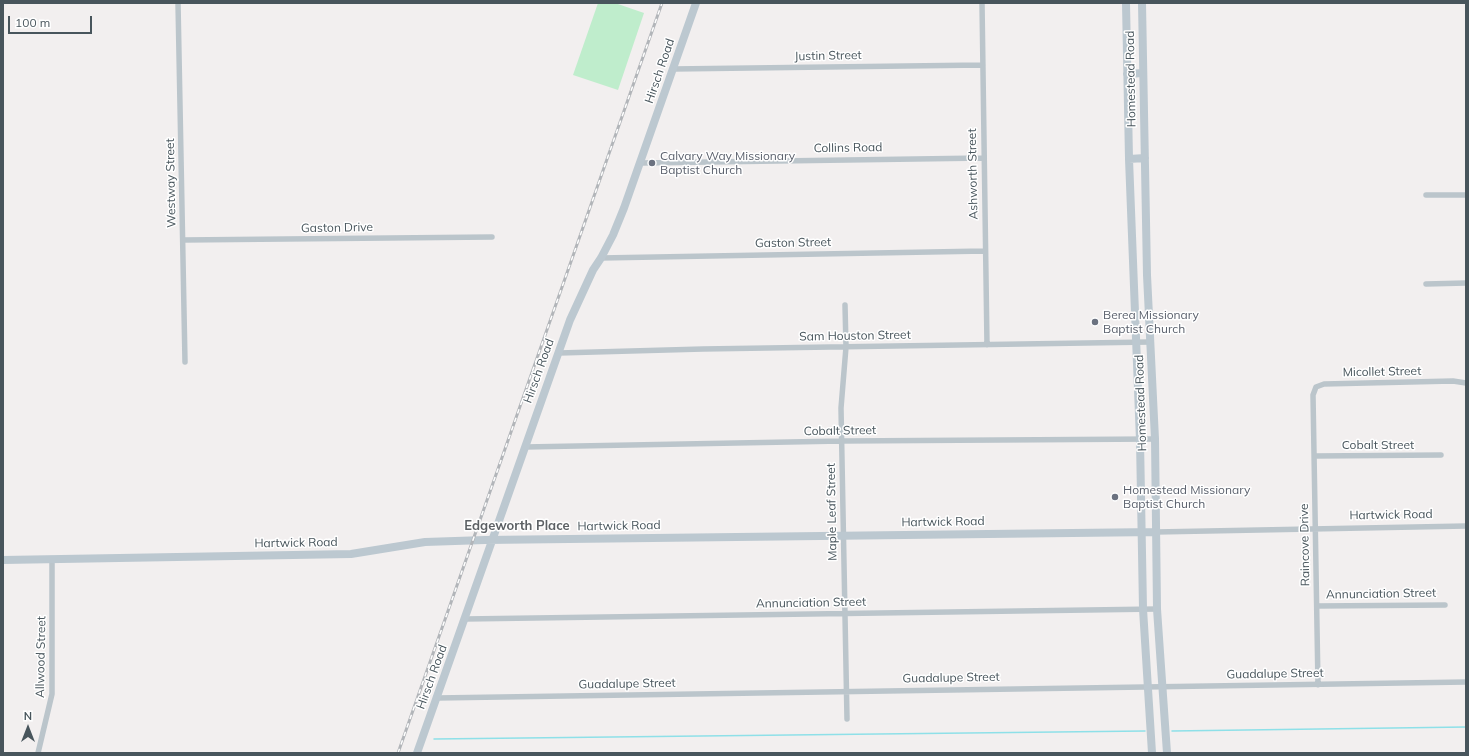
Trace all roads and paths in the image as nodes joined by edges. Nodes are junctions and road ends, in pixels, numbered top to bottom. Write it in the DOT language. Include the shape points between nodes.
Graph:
graph roads {
  1 [pos="178,3"];
  2 [pos="696,3"];
  3 [pos="982,3"];
  4 [pos="1126,3"];
  5 [pos="1142,3"];
  6 [pos="982,65"];
  7 [pos="673,69"];
  8 [pos="1127,74"];
  9 [pos="1143,74"];
  10 [pos="984,158"];
  11 [pos="1145,158"];
  12 [pos="1128,159"];
  13 [pos="641,163"];
  14 [pos="1466,195"];
  15 [pos="1426,196"];
  16 [pos="492,237"];
  17 [pos="183,240"];
  18 [pos="985,251"];
  19 [pos="1147,255"];
  20 [pos="601,258"];
  21 [pos="1132,258"];
  22 [pos="1466,283"];
  23 [pos="1426,284"];
  24 [pos="845,305"];
  25 [pos="1150,342"];
  26 [pos="1135,343"];
  27 [pos="987,345"];
  28 [pos="846,347"];
  29 [pos="559,353"];
  30 [pos="185,362"];
  31 [pos="1466,383"];
  32 [pos="1314,404"];
  33 [pos="1140,440"];
  34 [pos="1155,440"];
  35 [pos="842,441"];
  36 [pos="525,447"];
  37 [pos="1441,455"];
  38 [pos="1315,456"];
  39 [pos="1466,526"];
  40 [pos="1316,528"];
  41 [pos="1141,532"];
  42 [pos="1156,532"];
  43 [pos="843,535"];
  44 [pos="493,540"];
  45 [pos="52,559"];
  46 [pos="3,560"];
  47 [pos="1445,605"];
  48 [pos="1317,606"];
  49 [pos="1143,609"];
  50 [pos="1157,609"];
  51 [pos="845,614"];
  52 [pos="465,619"];
  53 [pos="1466,682"];
  54 [pos="1318,685"];
  55 [pos="1148,687"];
  56 [pos="1162,687"];
  57 [pos="846,691"];
  58 [pos="437,698"];
  59 [pos="847,719"];
  60 [pos="38,753"];
  61 [pos="417,753"];
  62 [pos="1152,753"];
  63 [pos="1167,753"];
  1 -- 17 [label="street, Westway Street"];
  2 -- 7 [label="main road, Hirsch Road"];
  3 -- 6 [label="street, Ashworth Street"];
  4 -- 8 [label="main road, Homestead Road"];
  5 -- 9 [label="main road, Homestead Road"];
  6 -- 7 [label="street, Justin Street"];
  6 -- 10 [label="street, Ashworth Street"];
  7 -- 13 [label="main road, Hirsch Road"];
  8 -- 9 [label="main road"];
  8 -- 12 [label="main road, Homestead Road"];
  9 -- 11 [label="main road, Homestead Road"];
  10 -- 13 [label="street, Collins Road"];
  10 -- 18 [label="street, Ashworth Street"];
  11 -- 12 [label="main road"];
  11 -- 19 [label="main road, Homestead Road"];
  12 -- 21 [label="main road, Homestead Road"];
  13 -- 20 [label="main road, Hirsch Road"];
  14 -- 15 [label="street"];
  16 -- 17 [label="street, Gaston Drive"];
  17 -- 30 [label="street, Westway Street"];
  18 -- 20 [label="street, Gaston Street"];
  18 -- 27 [label="street, Ashworth Street"];
  19 -- 21 [label="main road"];
  19 -- 25 [label="main road, Homestead Road"];
  20 -- 29 [label="main road, Hirsch Road" via="582,291"];
  21 -- 26 [label="main road, Homestead Road"];
  22 -- 23 [label="street"];
  24 -- 28 [label="street, Maple Leaf Street"];
  25 -- 26 [label="street, Sam Houston Street"];
  25 -- 34 [label="main road, Homestead Road"];
  26 -- 27 [label="street, Sam Houston Street"];
  26 -- 33 [label="main road, Homestead Road"];
  27 -- 28 [label="street, Sam Houston Street"];
  28 -- 29 [label="street, Sam Houston Street"];
  28 -- 35 [label="street, Maple Leaf Street" via="841,401"];
  29 -- 36 [label="main road, Hirsch Road"];
  31 -- 32 [label="street, Micollet Street" via="1453,381 1324,384 1316,387"];
  32 -- 38 [label="street, Raincove Drive"];
  33 -- 34 [label="street, Cobalt Street"];
  33 -- 35 [label="street, Cobalt Street"];
  33 -- 41 [label="main road, Homestead Road"];
  34 -- 42 [label="main road, Homestead Road"];
  35 -- 36 [label="street, Cobalt Street"];
  35 -- 43 [label="street, Maple Leaf Street"];
  36 -- 44 [label="main road, Hirsch Road"];
  37 -- 38 [label="street, Cobalt Street"];
  38 -- 40 [label="street, Raincove Drive"];
  39 -- 40 [label="street, Hartwick Road"];
  40 -- 42 [label="street, Hartwick Road"];
  40 -- 48 [label="street, Raincove Drive"];
  41 -- 42 [label="main road, Hartwick Road"];
  41 -- 43 [label="main road, Hartwick Road"];
  41 -- 49 [label="main road, Homestead Road"];
  42 -- 50 [label="main road, Homestead Road"];
  43 -- 44 [label="main road, Hartwick Road"];
  43 -- 51 [label="street, Maple Leaf Street"];
  44 -- 45 [label="main road, Hartwick Road" via="425,542 351,554"];
  44 -- 52 [label="main road, Hirsch Road"];
  45 -- 46 [label="main road, Hartwick Road"];
  45 -- 60 [label="street, Allwood Street" via="52,694"];
  47 -- 48 [label="street, Annunciation Street"];
  48 -- 54 [label="street, Raincove Drive"];
  49 -- 50 [label="street, Annunciation Street"];
  49 -- 51 [label="street, Annunciation Street"];
  49 -- 55 [label="main road, Homestead Road"];
  50 -- 56 [label="main road, Homestead Road"];
  51 -- 52 [label="street, Annunciation Street"];
  51 -- 57 [label="street, Maple Leaf Street"];
  52 -- 58 [label="main road, Hirsch Road"];
  53 -- 54 [label="street, Guadalupe Street"];
  54 -- 56 [label="street, Guadalupe Street"];
  55 -- 56 [label="street, Guadalupe Street"];
  55 -- 57 [label="street, Guadalupe Street"];
  55 -- 62 [label="main road, Homestead Road"];
  56 -- 63 [label="main road, Homestead Road"];
  57 -- 58 [label="street, Guadalupe Street"];
  57 -- 59 [label="street, Maple Leaf Street"];
  58 -- 61 [label="main road, Hirsch Road"];
}
